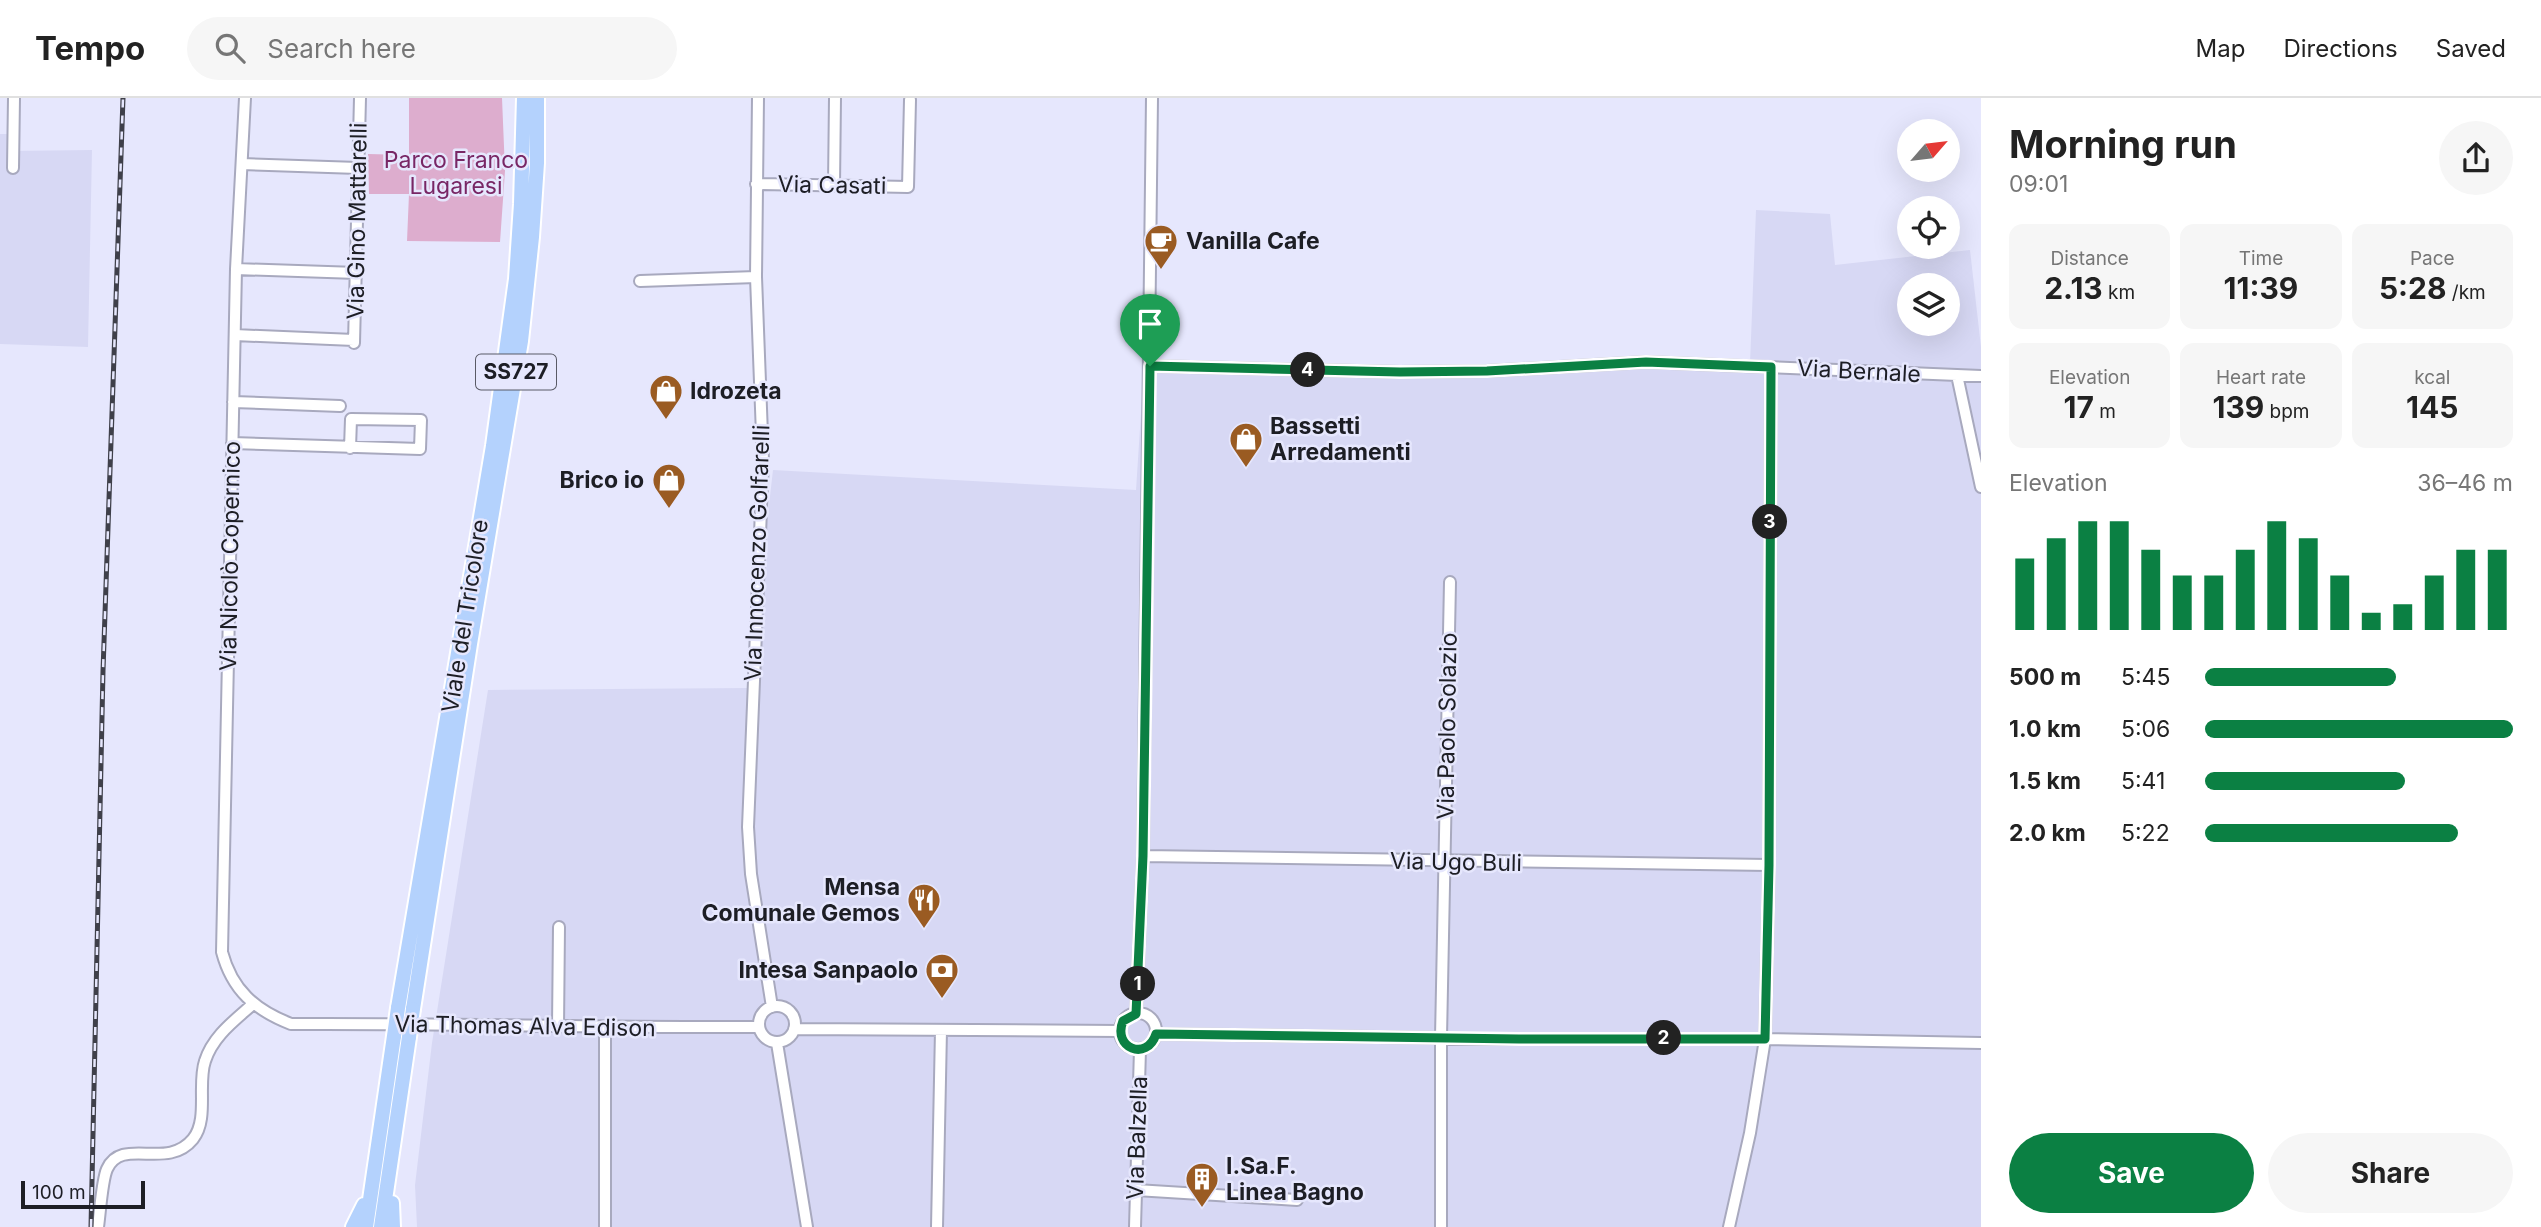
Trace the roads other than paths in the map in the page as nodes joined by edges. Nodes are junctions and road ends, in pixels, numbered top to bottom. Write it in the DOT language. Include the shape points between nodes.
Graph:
graph roads {
  1 [pos="14,98"];
  2 [pos="245,98"];
  3 [pos="360,98"];
  4 [pos="524,98"];
  5 [pos="537,98"];
  6 [pos="758,98"];
  7 [pos="835,98"];
  8 [pos="1152,98"];
  9 [pos="910,100"];
  10 [pos="0,127"];
  11 [pos="13,127"];
  12 [pos="242,164"];
  13 [pos="13,167"];
  14 [pos="358,168"];
  15 [pos="756,184"];
  16 [pos="834,185"];
  17 [pos="236,269"];
  18 [pos="357,273"];
  19 [pos="756,277"];
  20 [pos="640,281"];
  21 [pos="234,335"];
  22 [pos="1150,366"];
  23 [pos="1771,367"];
  24 [pos="1957,375"];
  25 [pos="1981,376"];
  26 [pos="233,402"];
  27 [pos="340,406"];
  28 [pos="232,443"];
  29 [pos="350,448"];
  30 [pos="1981,487"];
  31 [pos="1450,582"];
  32 [pos="465,643"];
  33 [pos="1143,856"];
  34 [pos="1444,862"];
  35 [pos="1769,865"];
  36 [pos="559,927"];
  37 [pos="253,1004"];
  38 [pos="772,1007"];
  39 [pos="1136,1014"];
  40 [pos="291,1024"];
  41 [pos="558,1027"];
  42 [pos="759,1027"];
  43 [pos="605,1028"];
  44 [pos="794,1029"];
  45 [pos="941,1030"];
  46 [pos="1120,1031"];
  47 [pos="1156,1034"];
  48 [pos="1441,1037"];
  49 [pos="1765,1039"];
  50 [pos="777,1043"];
  51 [pos="1980,1043"];
  52 [pos="1140,1049"];
  53 [pos="389,1132"];
  54 [pos="1136,1190"];
  55 [pos="1297,1200"];
  56 [pos="98,1227"];
  57 [pos="353,1227"];
  58 [pos="366,1227"];
  59 [pos="381,1227"];
  60 [pos="393,1227"];
  61 [pos="605,1227"];
  62 [pos="807,1227"];
  63 [pos="937,1227"];
  64 [pos="1135,1227"];
  65 [pos="1441,1227"];
  66 [pos="1729,1227"];
  1 -- 11 [label="street"];
  2 -- 12 [label="street, Via Nicolò Copernico"];
  3 -- 14 [label="street, Via Gino Mattarelli"];
  4 -- 32 [label="highway, Viale del Tricolore / SS727" via="516,279"];
  5 -- 32 [label="highway, Viale del Tricolore / SS727" via="533,225 522,341"];
  6 -- 15 [label="street, Via Innocenzo Golfarelli"];
  7 -- 16 [label="street"];
  8 -- 22 [label="street"];
  9 -- 16 [label="street, Via Casati" via="908,187"];
  10 -- 11 [label="street"];
  11 -- 13 [label="street"];
  12 -- 14 [label="street"];
  12 -- 17 [label="street, Via Nicolò Copernico"];
  14 -- 18 [label="street, Via Gino Mattarelli"];
  15 -- 16 [label="street, Via Casati"];
  15 -- 19 [label="street, Via Innocenzo Golfarelli"];
  17 -- 18 [label="street"];
  17 -- 21 [label="street, Via Nicolò Copernico"];
  18 -- 21 [label="street, Via Gino Mattarelli" via="354,341"];
  19 -- 20 [label="street"];
  19 -- 38 [label="street, Via Innocenzo Golfarelli" via="763,461 748,827"];
  21 -- 26 [label="street, Via Nicolò Copernico"];
  22 -- 23 [label="street, Via Bernale" via="1400,372 1646,362"];
  22 -- 33 [label="street"];
  23 -- 24 [label="street, Via Bernale"];
  23 -- 35 [label="street"];
  24 -- 25 [label="street, Via Bernale"];
  24 -- 30 [label="street"];
  26 -- 27 [label="street"];
  26 -- 28 [label="street, Via Nicolò Copernico"];
  28 -- 29 [label="street"];
  28 -- 37 [label="street, Via Nicolò Copernico" via="222,952 235,985"];
  29 -- 29 [label="street" via="351,419 421,420 420,449"];
  31 -- 34 [label="street, Via Paolo Solazio"];
  32 -- 53 [label="highway, Viale del Tricolore / SS727, bridge"];
  33 -- 34 [label="street, Via Ugo Buli"];
  33 -- 39 [label="street"];
  34 -- 35 [label="street, Via Ugo Buli"];
  34 -- 48 [label="street, Via Paolo Solazio"];
  35 -- 49 [label="street"];
  36 -- 41 [label="street"];
  37 -- 40 [label="street, Via Nicolò Copernico"];
  37 -- 56 [label="street" via="220,1033 204,1062 194,1138 167,1156 128,1153 117,1158 107,1168"];
  38 -- 42 [label="street" via="763,1012"];
  38 -- 44 [label="street" via="787,1010 794,1018"];
  39 -- 46 [label="street" via="1123,1021"];
  39 -- 47 [label="street" via="1151,1019"];
  40 -- 41 [label="street, Via Thomas Alva Edison"];
  41 -- 43 [label="street, Via Thomas Alva Edison"];
  42 -- 43 [label="street, Via Thomas Alva Edison"];
  42 -- 50 [label="street" via="767,1040"];
  43 -- 61 [label="street"];
  44 -- 45 [label="street"];
  44 -- 50 [label="street" via="788,1039"];
  45 -- 46 [label="street"];
  45 -- 63 [label="street"];
  46 -- 52 [label="street" via="1124,1042"];
  47 -- 48 [label="street"];
  47 -- 52 [label="street" via="1151,1044"];
  48 -- 49 [label="street"];
  48 -- 65 [label="street, Via Paolo Solazio"];
  49 -- 51 [label="street"];
  49 -- 66 [label="street"];
  50 -- 62 [label="street"];
  52 -- 54 [label="street, Via Balzella"];
  53 -- 57 [label="highway"];
  53 -- 58 [label="highway"];
  53 -- 59 [label="highway"];
  53 -- 60 [label="highway" via="398,1161"];
  54 -- 55 [label="street"];
  54 -- 64 [label="street, Via Balzella"];
}
